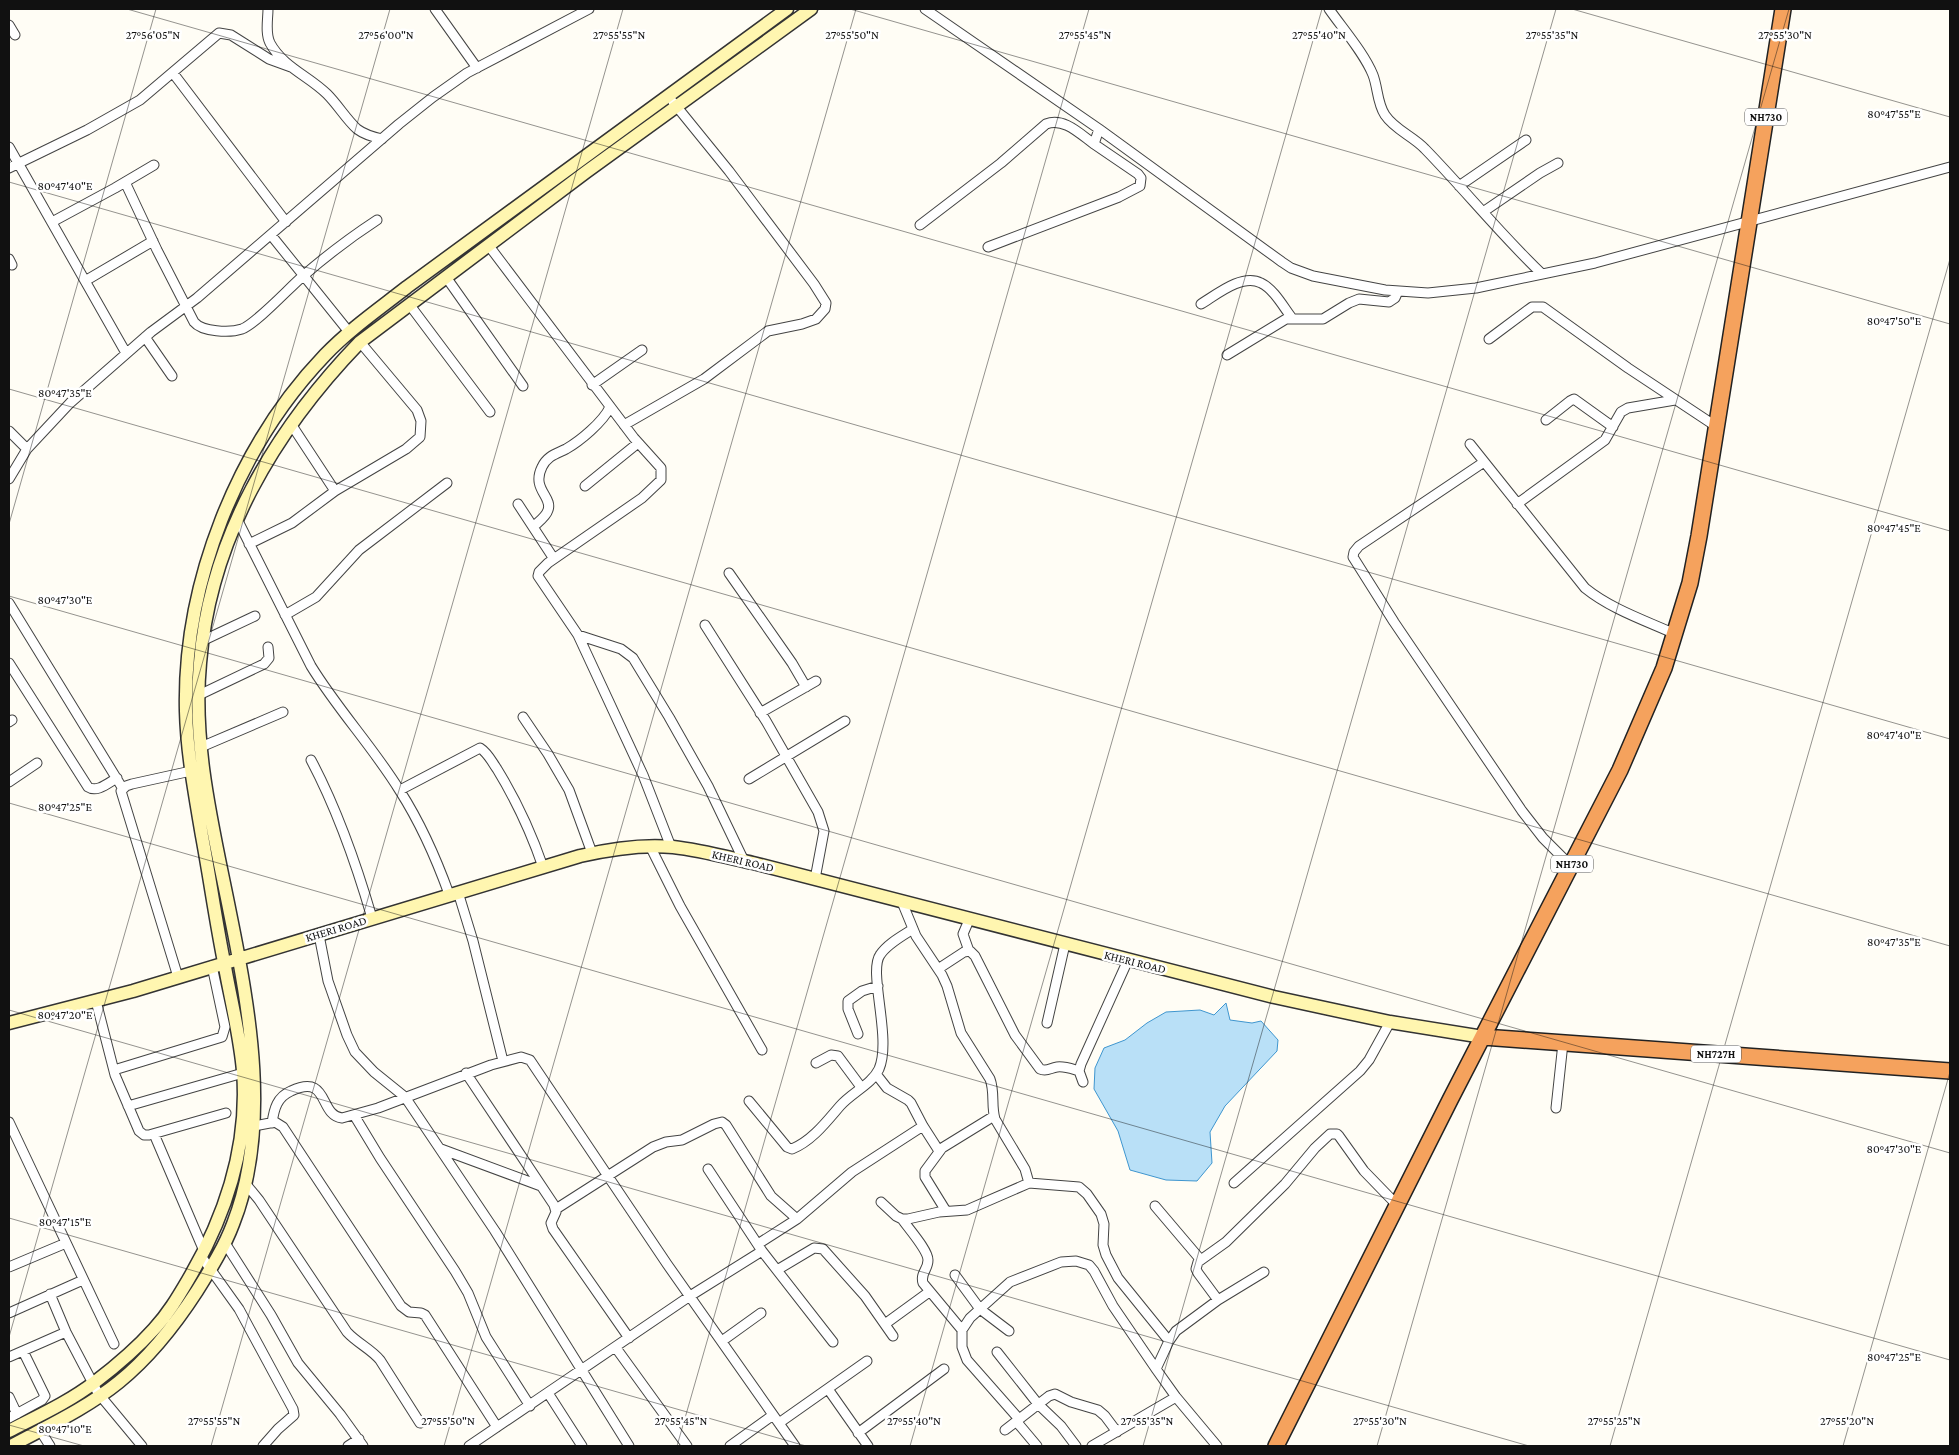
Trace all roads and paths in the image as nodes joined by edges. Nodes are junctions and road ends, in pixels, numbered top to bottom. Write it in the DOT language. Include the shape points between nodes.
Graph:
graph roads {
  1 [pos="268,9"];
  2 [pos="589,9"];
  3 [pos="787,9"];
  4 [pos="811,9"];
  5 [pos="925,9"];
  6 [pos="1329,9"];
  7 [pos="1783,9"];
  8 [pos="437,10"];
  9 [pos="9,25"];
  10 [pos="15,35"];
  11 [pos="291,67"];
  12 [pos="477,68"];
  13 [pos="173,72"];
  14 [pos="672,101"];
  15 [pos="1097,136"];
  16 [pos="382,139"];
  17 [pos="1526,140"];
  18 [pos="9,147"];
  19 [pos="19,163"];
  20 [pos="1558,163"];
  21 [pos="154,165"];
  22 [pos="1950,167"];
  23 [pos="9,168"];
  24 [pos="125,182"];
  25 [pos="1459,186"];
  26 [pos="1482,212"];
  27 [pos="377,220"];
  28 [pos="52,222"];
  29 [pos="286,222"];
  30 [pos="920,225"];
  31 [pos="1748,229"];
  32 [pos="271,235"];
  33 [pos="153,241"];
  34 [pos="488,246"];
  35 [pos="988,247"];
  36 [pos="1542,274"];
  37 [pos="304,275"];
  38 [pos="446,277"];
  39 [pos="86,281"];
  40 [pos="1396,294"];
  41 [pos="409,304"];
  42 [pos="1201,304"];
  43 [pos="186,306"];
  44 [pos="1292,318"];
  45 [pos="349,332"];
  46 [pos="145,337"];
  47 [pos="1489,339"];
  48 [pos="360,342"];
  49 [pos="642,350"];
  50 [pos="126,353"];
  51 [pos="1227,355"];
  52 [pos="172,376"];
  53 [pos="592,385"];
  54 [pos="523,386"];
  55 [pos="1675,400"];
  56 [pos="610,407"];
  57 [pos="490,412"];
  58 [pos="1546,420"];
  59 [pos="291,424"];
  60 [pos="624,426"];
  61 [pos="1613,427"];
  62 [pos="1717,427"];
  63 [pos="9,431"];
  64 [pos="638,443"];
  65 [pos="1470,444"];
  66 [pos="27,449"];
  67 [pos="1484,462"];
  68 [pos="9,479"];
  69 [pos="447,482"];
  70 [pos="585,486"];
  71 [pos="335,491"];
  72 [pos="518,504"];
  73 [pos="1517,504"];
  74 [pos="237,519"];
  75 [pos="533,527"];
  76 [pos="249,544"];
  77 [pos="554,559"];
  78 [pos="729,573"];
  79 [pos="9,603"];
  80 [pos="285,615"];
  81 [pos="255,616"];
  82 [pos="705,625"];
  83 [pos="1675,634"];
  84 [pos="578,636"];
  85 [pos="202,641"];
  86 [pos="268,647"];
  87 [pos="9,663"];
  88 [pos="816,682"];
  89 [pos="806,687"];
  90 [pos="199,695"];
  91 [pos="283,712"];
  92 [pos="760,713"];
  93 [pos="523,717"];
  94 [pos="845,721"];
  95 [pos="201,747"];
  96 [pos="786,756"];
  97 [pos="311,760"];
  98 [pos="37,762"];
  99 [pos="191,771"];
  100 [pos="117,778"];
  101 [pos="749,779"];
  102 [pos="9,782"];
  103 [pos="123,789"];
  104 [pos="400,790"];
  105 [pos="650,846"];
  106 [pos="671,847"];
  107 [pos="592,853"];
  108 [pos="744,861"];
  109 [pos="1571,866"];
  110 [pos="543,867"];
  111 [pos="815,879"];
  112 [pos="453,893"];
  113 [pos="902,902"];
  114 [pos="372,918"];
  115 [pos="969,920"];
  116 [pos="913,929"];
  117 [pos="319,935"];
  118 [pos="1065,944"];
  119 [pos="969,951"];
  120 [pos="1128,960"];
  121 [pos="228,961"];
  122 [pos="938,969"];
  123 [pos="178,977"];
  124 [pos="878,986"];
  125 [pos="96,1001"];
  126 [pos="1390,1022"];
  127 [pos="9,1023"];
  128 [pos="1047,1023"];
  129 [pos="858,1034"];
  130 [pos="1482,1037"];
  131 [pos="1563,1042"];
  132 [pos="762,1050"];
  133 [pos="503,1061"];
  134 [pos="816,1063"];
  135 [pos="114,1070"];
  136 [pos="1080,1071"];
  137 [pos="1950,1071"];
  138 [pos="243,1073"];
  139 [pos="466,1073"];
  140 [pos="876,1074"];
  141 [pos="1083,1082"];
  142 [pos="861,1087"];
  143 [pos="405,1097"];
  144 [pos="749,1101"];
  145 [pos="128,1106"];
  146 [pos="1556,1108"];
  147 [pos="226,1113"];
  148 [pos="354,1116"];
  149 [pos="994,1116"];
  150 [pos="9,1122"];
  151 [pos="272,1123"];
  152 [pos="254,1126"];
  153 [pos="923,1126"];
  154 [pos="154,1134"];
  155 [pos="440,1149"];
  156 [pos="939,1151"];
  157 [pos="708,1169"];
  158 [pos="607,1177"];
  159 [pos="246,1183"];
  160 [pos="1029,1183"];
  161 [pos="1234,1183"];
  162 [pos="541,1186"];
  163 [pos="881,1202"];
  164 [pos="1397,1205"];
  165 [pos="1155,1206"];
  166 [pos="556,1209"];
  167 [pos="946,1211"];
  168 [pos="797,1219"];
  169 [pos="902,1219"];
  170 [pos="66,1243"];
  171 [pos="225,1243"];
  172 [pos="760,1247"];
  173 [pos="1200,1259"];
  174 [pos="205,1260"];
  175 [pos="9,1268"];
  176 [pos="778,1270"];
  177 [pos="1264,1272"];
  178 [pos="955,1275"];
  179 [pos="82,1280"];
  180 [pos="929,1292"];
  181 [pos="50,1294"];
  182 [pos="690,1296"];
  183 [pos="1218,1300"];
  184 [pos="980,1309"];
  185 [pos="9,1313"];
  186 [pos="761,1313"];
  187 [pos="885,1324"];
  188 [pos="962,1330"];
  189 [pos="1010,1331"];
  190 [pos="66,1332"];
  191 [pos="893,1336"];
  192 [pos="629,1338"];
  193 [pos="722,1341"];
  194 [pos="1169,1341"];
  195 [pos="833,1342"];
  196 [pos="114,1344"];
  197 [pos="616,1348"];
  198 [pos="23,1351"];
  199 [pos="996,1352"];
  200 [pos="9,1357"];
  201 [pos="867,1361"];
  202 [pos="944,1369"];
  203 [pos="1156,1369"];
  204 [pos="581,1370"];
  205 [pos="828,1389"];
  206 [pos="96,1390"];
  207 [pos="548,1393"];
  208 [pos="9,1397"];
  209 [pos="1176,1397"];
  210 [pos="1038,1404"];
  211 [pos="530,1406"];
  212 [pos="773,1415"];
  213 [pos="13,1416"];
  214 [pos="1017,1420"];
  215 [pos="420,1423"];
  216 [pos="779,1423"];
  217 [pos="497,1427"];
  218 [pos="40,1430"];
  219 [pos="1005,1430"];
  220 [pos="9,1431"];
  221 [pos="1117,1432"];
  222 [pos="858,1433"];
  223 [pos="361,1442"];
  224 [pos="11,1446"];
  225 [pos="50,1446"];
  226 [pos="142,1446"];
  227 [pos="262,1446"];
  228 [pos="348,1446"];
  229 [pos="469,1446"];
  230 [pos="582,1446"];
  231 [pos="629,1446"];
  232 [pos="687,1446"];
  233 [pos="730,1446"];
  234 [pos="795,1446"];
  235 [pos="868,1446"];
  236 [pos="1037,1446"];
  237 [pos="1076,1446"];
  238 [pos="1092,1446"];
  239 [pos="1217,1446"];
  240 [pos="1276,1446"];
  1 -- 11 [label="street" via="270,43"];
  2 -- 12 [label="street"];
  3 -- 14 [label="street"];
  4 -- 14 [label="street"];
  5 -- 15 [label="street"];
  6 -- 25 [label="street" via="1370,69 1386,116 1419,142"];
  7 -- 31 [label="highway, NH730"];
  8 -- 12 [label="street"];
  9 -- 10 [label="street"];
  11 -- 13 [label="street" via="244,42 219,33"];
  11 -- 16 [label="street" via="326,93 356,128"];
  12 -- 16 [label="street" via="433,97"];
  13 -- 19 [label="street" via="140,100 88,130"];
  13 -- 29 [label="street"];
  14 -- 34 [label="street"];
  14 -- 45 [label="street"];
  14 -- 60 [label="street" via="729,171 826,303 822,314 809,322 768,331 704,379"];
  15 -- 30 [label="street" via="1065,124 1046,124"];
  15 -- 35 [label="street" via="1138,174 1140,186"];
  15 -- 40 [label="street" via="1291,268 1341,283"];
  16 -- 29 [label="street"];
  17 -- 25 [label="street"];
  18 -- 19 [label="street"];
  19 -- 23 [label="street"];
  19 -- 28 [label="street"];
  20 -- 26 [label="street"];
  21 -- 24 [label="street"];
  22 -- 31 [label="street"];
  24 -- 28 [label="street"];
  24 -- 33 [label="street"];
  25 -- 26 [label="street"];
  26 -- 36 [label="street"];
  27 -- 37 [label="street"];
  28 -- 39 [label="street"];
  29 -- 32 [label="street"];
  31 -- 36 [label="street"];
  31 -- 62 [label="highway, NH730"];
  32 -- 37 [label="street"];
  32 -- 43 [label="street"];
  33 -- 39 [label="street"];
  33 -- 43 [label="street"];
  34 -- 38 [label="street"];
  34 -- 53 [label="street"];
  36 -- 40 [label="street" via="1476,288"];
  37 -- 43 [label="street" via="239,330 203,329 194,322"];
  37 -- 45 [label="street"];
  38 -- 41 [label="street"];
  38 -- 54 [label="street"];
  39 -- 50 [label="street"];
  40 -- 44 [label="street" via="1389,302 1355,300 1323,319"];
  41 -- 48 [label="street"];
  41 -- 57 [label="street"];
  42 -- 44 [label="street" via="1241,282 1255,281 1267,287"];
  43 -- 46 [label="street"];
  44 -- 51 [label="street"];
  45 -- 99 [label="street" via="300,385 266,433 234,491 210,551 190,637 186,709"];
  46 -- 50 [label="street"];
  46 -- 52 [label="street"];
  47 -- 55 [label="street" via="1532,307 1543,307"];
  48 -- 59 [label="street"];
  48 -- 71 [label="street" via="417,410 422,430 416,442"];
  49 -- 53 [label="street"];
  50 -- 66 [label="street" via="70,403"];
  53 -- 56 [label="street"];
  55 -- 61 [label="street" via="1628,408 1621,412"];
  55 -- 62 [label="street"];
  56 -- 60 [label="street"];
  56 -- 75 [label="street" via="601,422 544,463 539,484 549,508"];
  58 -- 61 [label="street" via="1574,399"];
  59 -- 71 [label="street"];
  59 -- 74 [label="street" via="258,475"];
  60 -- 64 [label="street"];
  61 -- 73 [label="street" via="1605,440"];
  62 -- 83 [label="highway, NH730" via="1696,555"];
  63 -- 66 [label="street"];
  64 -- 70 [label="street"];
  64 -- 77 [label="street" via="659,464 663,474 661,480 642,498"];
  65 -- 67 [label="street"];
  66 -- 68 [label="street"];
  67 -- 73 [label="street"];
  67 -- 109 [label="street" via="1360,546 1353,557 1522,812"];
  69 -- 80 [label="street" via="359,550 316,597"];
  71 -- 76 [label="street" via="292,523"];
  72 -- 75 [label="street"];
  73 -- 83 [label="street" via="1584,588 1610,605"];
  74 -- 76 [label="street"];
  74 -- 85 [label="street" via="210,600"];
  75 -- 77 [label="street"];
  76 -- 80 [label="street"];
  77 -- 84 [label="street" via="542,568 538,576"];
  78 -- 89 [label="street"];
  79 -- 100 [label="street"];
  80 -- 104 [label="street" via="325,689"];
  81 -- 85 [label="street"];
  82 -- 92 [label="street"];
  83 -- 109 [label="highway, NH730" via="1664,668 1620,770"];
  84 -- 106 [label="street" via="643,775"];
  84 -- 108 [label="street" via="622,649 633,658 708,786"];
  85 -- 90 [label="street"];
  86 -- 90 [label="street" via="269,658 264,664"];
  87 -- 100 [label="street" via="88,787 97,789"];
  88 -- 89 [label="street"];
  89 -- 92 [label="street"];
  90 -- 95 [label="street"];
  91 -- 95 [label="street"];
  92 -- 96 [label="street"];
  93 -- 107 [label="street" via="569,790"];
  94 -- 96 [label="street"];
  95 -- 121 [label="street"];
  96 -- 101 [label="street"];
  96 -- 111 [label="street" via="822,821 824,831"];
  97 -- 114 [label="street" via="348,841"];
  98 -- 102 [label="street"];
  99 -- 103 [label="street" via="132,784"];
  99 -- 121 [label="street"];
  100 -- 103 [label="street"];
  103 -- 123 [label="street" via="121,795"];
  104 -- 110 [label="street" via="480,748 518,805"];
  104 -- 112 [label="street" via="424,831"];
  105 -- 106 [label="street, KHERI ROAD"];
  105 -- 107 [label="street, KHERI ROAD"];
  105 -- 132 [label="street" via="680,906"];
  106 -- 108 [label="street, KHERI ROAD"];
  107 -- 110 [label="street, KHERI ROAD"];
  108 -- 111 [label="street, KHERI ROAD"];
  109 -- 130 [label="highway, NH730"];
  110 -- 112 [label="street, KHERI ROAD"];
  111 -- 113 [label="street, KHERI ROAD"];
  112 -- 114 [label="street, KHERI ROAD"];
  112 -- 133 [label="street" via="473,941"];
  113 -- 115 [label="street, KHERI ROAD"];
  113 -- 116 [label="street"];
  114 -- 117 [label="street, KHERI ROAD"];
  115 -- 118 [label="street, KHERI ROAD"];
  115 -- 119 [label="street" via="963,934"];
  116 -- 122 [label="street"];
  116 -- 124 [label="street" via="880,953 876,967"];
  117 -- 121 [label="street, KHERI ROAD"];
  117 -- 143 [label="street" via="328,982 355,1052"];
  118 -- 120 [label="street, KHERI ROAD"];
  118 -- 128 [label="street"];
  119 -- 122 [label="street"];
  119 -- 136 [label="street" via="975,956 1016,1035 1040,1069 1047,1071 1064,1067"];
  120 -- 126 [label="street, KHERI ROAD"];
  120 -- 136 [label="street"];
  121 -- 123 [label="street, KHERI ROAD"];
  121 -- 135 [label="street" via="222,1037"];
  121 -- 138 [label="street"];
  121 -- 152 [label="street" via="254,1069"];
  122 -- 149 [label="street" via="962,1033 990,1079"];
  123 -- 125 [label="street, KHERI ROAD"];
  124 -- 129 [label="street" via="862,991 848,1001"];
  124 -- 140 [label="street" via="882,1053"];
  125 -- 127 [label="street, KHERI ROAD"];
  125 -- 135 [label="street"];
  126 -- 130 [label="street, KHERI ROAD"];
  126 -- 161 [label="street" via="1360,1071"];
  130 -- 131 [label="highway, NH727H"];
  130 -- 164 [label="highway, NH730"];
  131 -- 137 [label="highway, NH727H"];
  131 -- 146 [label="street"];
  133 -- 139 [label="street"];
  133 -- 158 [label="street" via="521,1057 530,1060"];
  134 -- 142 [label="street" via="831,1055 838,1056"];
  135 -- 145 [label="street"];
  136 -- 141 [label="street"];
  138 -- 145 [label="street"];
  138 -- 174 [label="street" via="237,1158"];
  139 -- 143 [label="street"];
  139 -- 162 [label="street"];
  140 -- 142 [label="street"];
  140 -- 153 [label="street" via="887,1088 908,1100"];
  142 -- 144 [label="street" via="812,1136 792,1149"];
  143 -- 148 [label="street"];
  143 -- 155 [label="street"];
  145 -- 154 [label="street" via="139,1131 144,1135"];
  147 -- 154 [label="street"];
  148 -- 151 [label="street" via="336,1117 321,1092 308,1086 284,1094 274,1108"];
  148 -- 211 [label="street" via="463,1283 486,1337"];
  149 -- 156 [label="street"];
  149 -- 160 [label="street"];
  150 -- 170 [label="street"];
  151 -- 152 [label="street"];
  151 -- 217 [label="street" via="284,1127 401,1306 408,1312 425,1315"];
  152 -- 159 [label="street"];
  153 -- 156 [label="street"];
  153 -- 168 [label="street" via="852,1172"];
  154 -- 174 [label="street"];
  155 -- 162 [label="street"];
  155 -- 204 [label="street"];
  156 -- 167 [label="street" via="924,1174"];
  157 -- 172 [label="street"];
  158 -- 166 [label="street"];
  158 -- 168 [label="street" via="653,1147 689,1138 722,1122 771,1196"];
  158 -- 182 [label="street"];
  159 -- 171 [label="street"];
  159 -- 215 [label="street" via="347,1332 374,1352"];
  160 -- 167 [label="street" via="967,1210"];
  160 -- 194 [label="street" via="1074,1186 1087,1194 1103,1219 1103,1246 1111,1266"];
  162 -- 166 [label="street"];
  163 -- 169 [label="street"];
  164 -- 173 [label="street" via="1334,1133 1315,1148 1285,1184 1231,1237"];
  164 -- 240 [label="highway, NH730"];
  165 -- 173 [label="street"];
  166 -- 192 [label="street" via="550,1222 553,1229"];
  167 -- 169 [label="street"];
  168 -- 172 [label="street"];
  169 -- 180 [label="street" via="928,1257 921,1279"];
  170 -- 175 [label="street"];
  170 -- 179 [label="street"];
  171 -- 174 [label="street"];
  171 -- 223 [label="street" via="298,1363"];
  172 -- 176 [label="street"];
  172 -- 182 [label="street"];
  173 -- 183 [label="street" via="1196,1265 1198,1273"];
  174 -- 206 [label="street" via="156,1327"];
  174 -- 227 [label="street" via="239,1309 294,1409 294,1415"];
  176 -- 187 [label="street" via="814,1248 823,1249"];
  176 -- 195 [label="street"];
  177 -- 183 [label="street"];
  178 -- 184 [label="street"];
  179 -- 181 [label="street"];
  179 -- 196 [label="street"];
  180 -- 187 [label="street"];
  180 -- 188 [label="street"];
  181 -- 185 [label="street"];
  181 -- 190 [label="street"];
  182 -- 192 [label="street"];
  182 -- 193 [label="street"];
  183 -- 194 [label="street" via="1176,1331"];
  184 -- 188 [label="street"];
  184 -- 189 [label="street"];
  184 -- 203 [label="street" via="1016,1279 1061,1262 1083,1262 1094,1271 1113,1306"];
  186 -- 193 [label="street"];
  187 -- 191 [label="street"];
  188 -- 214 [label="street" via="962,1347 967,1360"];
  190 -- 198 [label="street"];
  190 -- 206 [label="street"];
  192 -- 197 [label="street"];
  193 -- 212 [label="street"];
  194 -- 203 [label="street"];
  197 -- 204 [label="street"];
  197 -- 232 [label="street"];
  198 -- 200 [label="street"];
  198 -- 213 [label="street" via="45,1396"];
  199 -- 210 [label="street"];
  201 -- 205 [label="street"];
  202 -- 222 [label="street"];
  203 -- 209 [label="street"];
  204 -- 207 [label="street"];
  204 -- 231 [label="street"];
  205 -- 216 [label="street"];
  205 -- 222 [label="street"];
  206 -- 218 [label="street"];
  206 -- 220 [label="street" via="71,1398"];
  206 -- 226 [label="street"];
  207 -- 211 [label="street"];
  207 -- 230 [label="street"];
  208 -- 213 [label="street"];
  209 -- 221 [label="street"];
  209 -- 239 [label="street"];
  210 -- 214 [label="street"];
  210 -- 221 [label="street" via="1055,1394 1101,1412"];
  210 -- 237 [label="street"];
  211 -- 217 [label="street"];
  212 -- 216 [label="street"];
  212 -- 233 [label="street"];
  214 -- 219 [label="street"];
  214 -- 236 [label="street"];
  216 -- 234 [label="street"];
  217 -- 229 [label="street"];
  218 -- 224 [label="street"];
  218 -- 225 [label="street"];
  221 -- 238 [label="street"];
  222 -- 235 [label="street"];
  223 -- 228 [label="street"];
}
